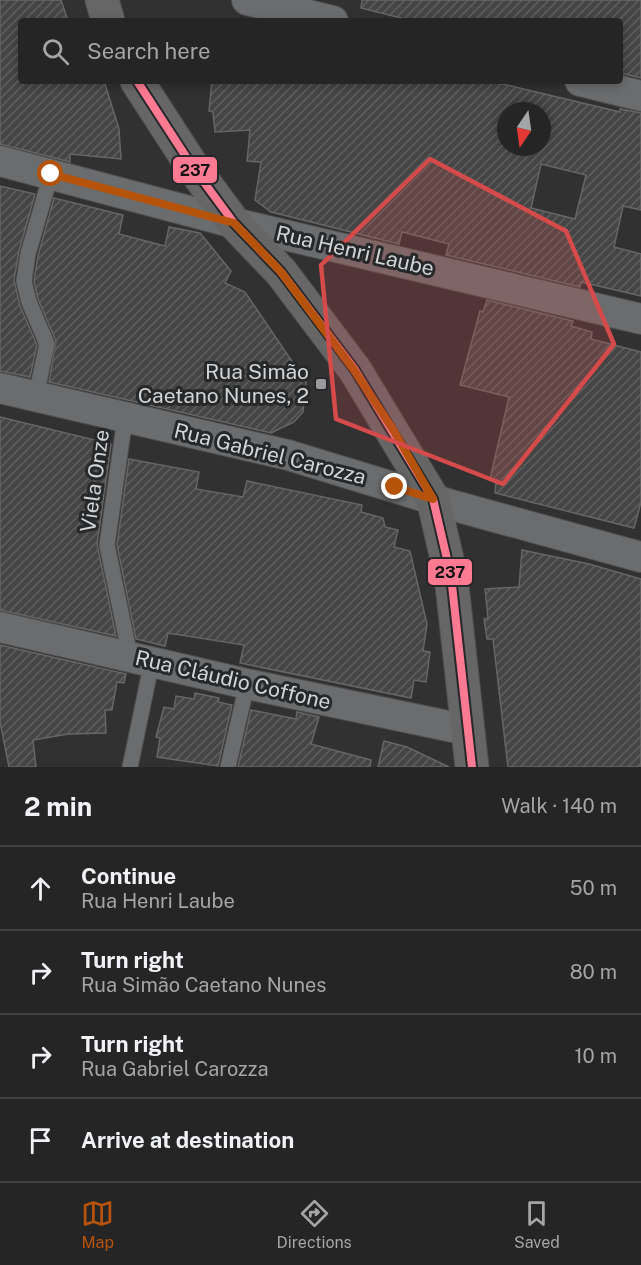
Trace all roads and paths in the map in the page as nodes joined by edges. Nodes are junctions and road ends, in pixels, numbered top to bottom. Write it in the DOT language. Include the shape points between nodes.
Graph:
graph roads {
  1 [pos="102,0"];
  2 [pos="247,0"];
  3 [pos="107,18"];
  4 [pos="321,18"];
  5 [pos="139,84"];
  6 [pos="592,84"];
  7 [pos="641,96"];
  8 [pos="0,161"];
  9 [pos="51,174"];
  10 [pos="234,223"];
  11 [pos="641,319"];
  12 [pos="0,388"];
  13 [pos="36,396"];
  14 [pos="125,418"];
  15 [pos="433,499"];
  16 [pos="641,556"];
  17 [pos="0,627"];
  18 [pos="141,659"];
  19 [pos="247,684"];
  20 [pos="466,730"];
  21 [pos="130,767"];
  22 [pos="228,767"];
  23 [pos="472,767"];
  1 -- 3 [label="main road"];
  2 -- 4 [label="street"];
  5 -- 10 [label="main road"];
  6 -- 7 [label="street"];
  8 -- 9 [label="street, Rua Henri Laube"];
  9 -- 10 [label="street, Rua Henri Laube"];
  9 -- 13 [label="lane" via="24,281 47,344"];
  10 -- 11 [label="street, Rua Henri Laube"];
  10 -- 15 [label="main road" via="281,272 354,370"];
  12 -- 13 [label="street, Rua Gabriel Carozza"];
  13 -- 14 [label="street, Rua Gabriel Carozza"];
  14 -- 15 [label="street, Rua Gabriel Carozza" via="288,455"];
  14 -- 18 [label="lane, Viela Onze" via="107,545"];
  15 -- 16 [label="street, Rua Gabriel Carozza"];
  15 -- 20 [label="main road" via="450,576"];
  17 -- 18 [label="street, Rua Cláudio Coffone"];
  18 -- 19 [label="street, Rua Cláudio Coffone"];
  18 -- 21 [label="lane"];
  19 -- 20 [label="street, Rua Cláudio Coffone"];
  19 -- 22 [label="lane"];
  20 -- 23 [label="main road"];
}
